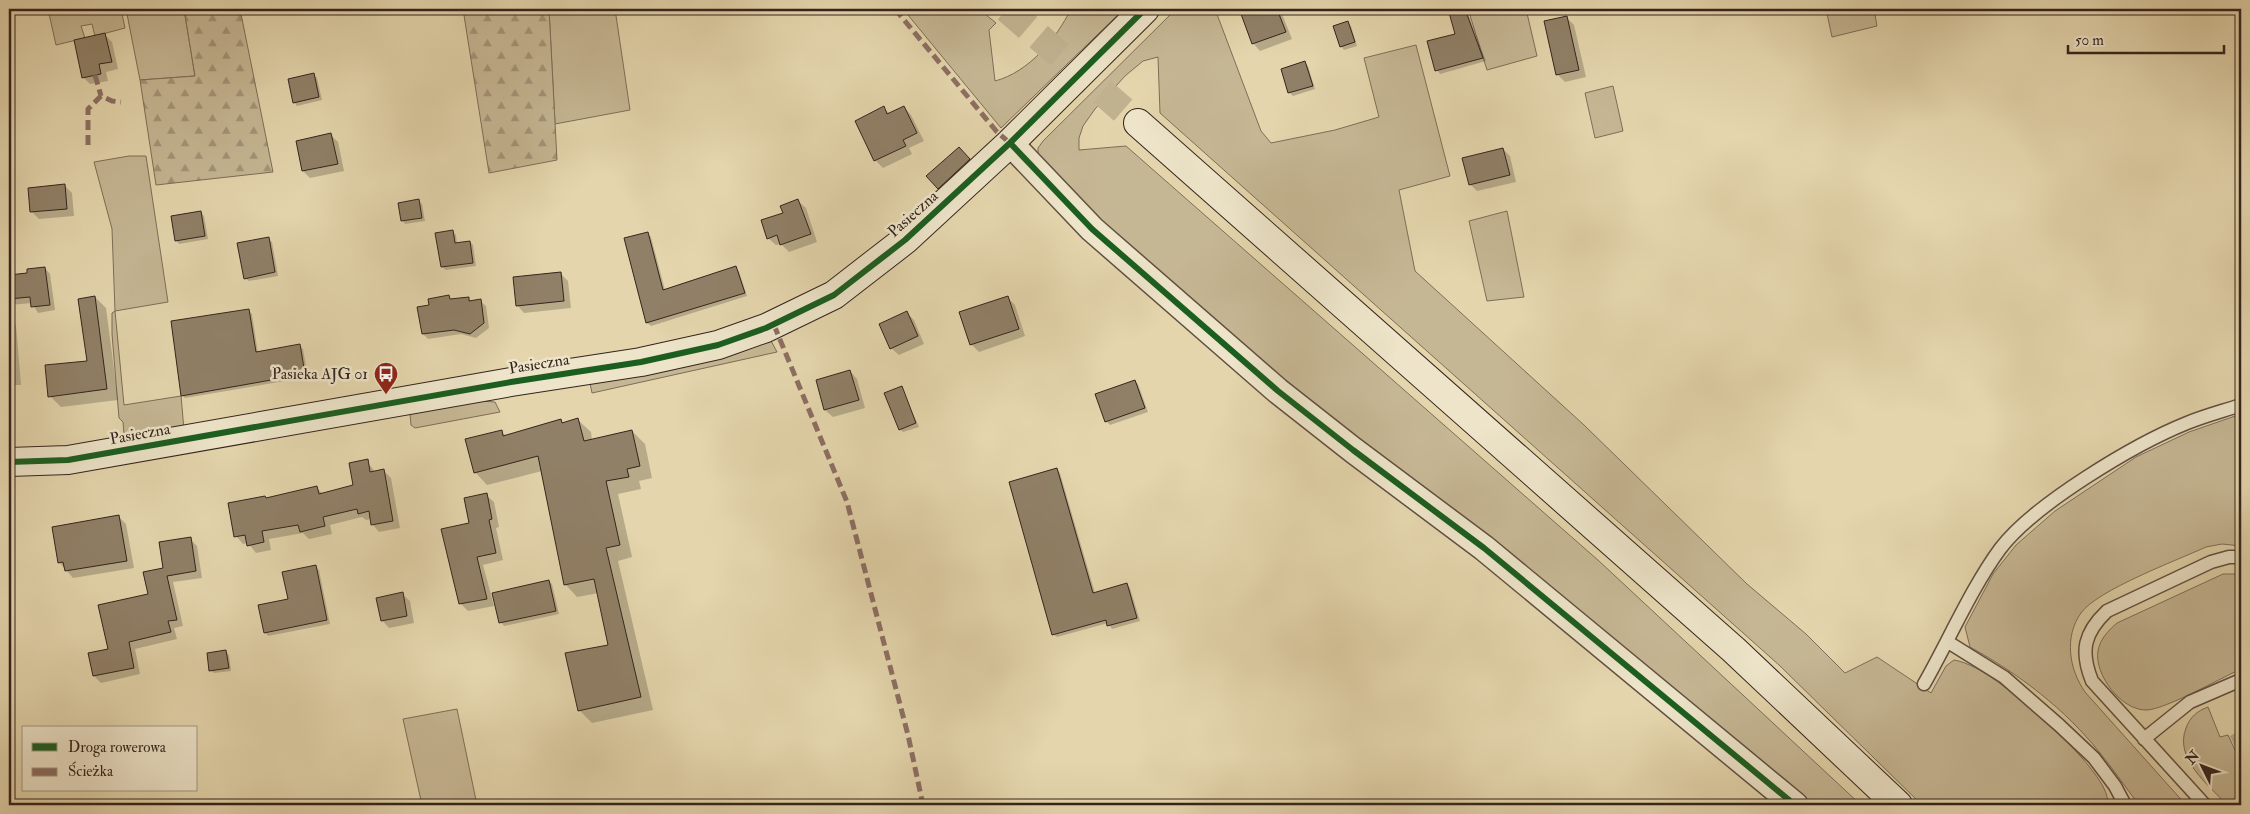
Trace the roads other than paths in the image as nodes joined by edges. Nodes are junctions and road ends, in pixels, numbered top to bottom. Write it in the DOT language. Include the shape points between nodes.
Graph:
graph roads {
  1 [pos="1140,10"];
  2 [pos="1138,124"];
  3 [pos="1010,143"];
  4 [pos="2241,406"];
  5 [pos="9,462"];
  6 [pos="2241,557"];
  7 [pos="1948,642"];
  8 [pos="2241,680"];
  9 [pos="1924,684"];
  10 [pos="2144,739"];
  11 [pos="1795,805"];
  12 [pos="1898,805"];
  13 [pos="2124,805"];
  14 [pos="2205,805"];
  1 -- 3 [label="street, Pasieczna"];
  2 -- 12 [label="street" via="1734,650"];
  3 -- 5 [label="street, Pasieczna" via="905,240 848,285 807,309 740,339 641,362 68,460"];
  3 -- 11 [label="street" via="1092,229 1278,391 1484,548"];
  4 -- 7 [label="lane" via="2188,422 2148,441 2102,468 2025,522 2001,548"];
  6 -- 10 [label="lane" via="2211,562 2107,611 2095,623 2084,650 2086,667 2092,681"];
  7 -- 9 [label="lane"];
  7 -- 13 [label="lane" via="2004,676 2059,724 2094,758 2115,786"];
  8 -- 10 [label="lane" via="2190,702"];
  10 -- 14 [label="lane"];
}
